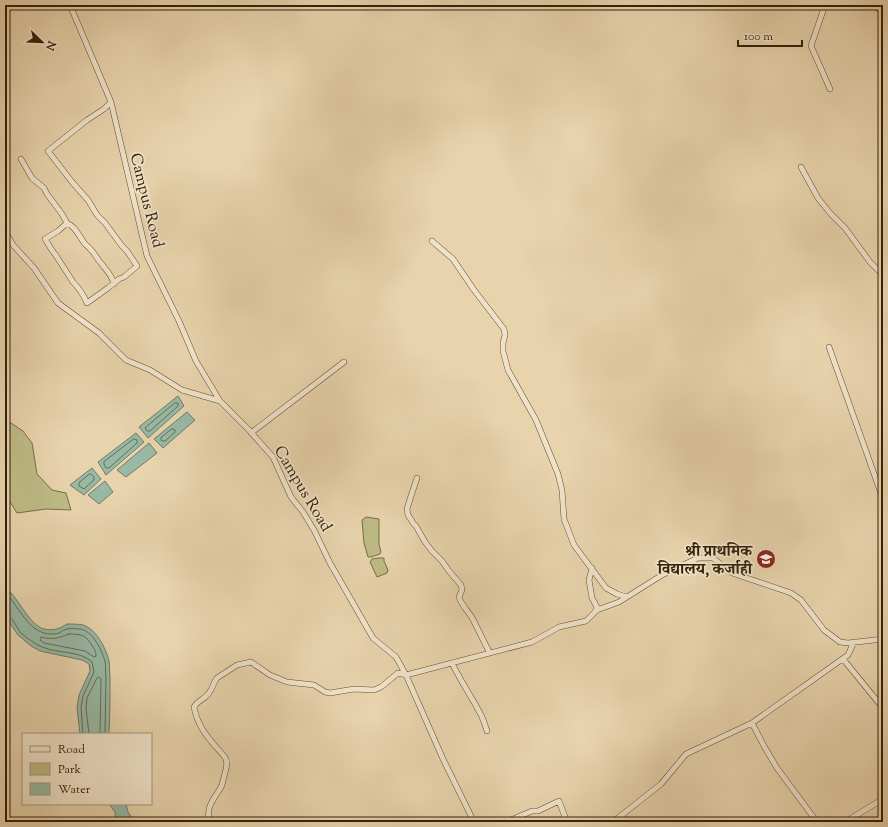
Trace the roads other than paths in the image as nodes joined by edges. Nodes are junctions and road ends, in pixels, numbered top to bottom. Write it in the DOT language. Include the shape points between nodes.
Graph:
graph roads {
  1 [pos="70,5"];
  2 [pos="825,5"];
  3 [pos="874,5"];
  4 [pos="883,13"];
  5 [pos="830,89"];
  6 [pos="111,102"];
  7 [pos="21,160"];
  8 [pos="802,167"];
  9 [pos="67,223"];
  10 [pos="5,231"];
  11 [pos="432,241"];
  12 [pos="883,275"];
  13 [pos="114,284"];
  14 [pos="829,347"];
  15 [pos="344,362"];
  16 [pos="220,402"];
  17 [pos="251,433"];
  18 [pos="417,478"];
  19 [pos="883,499"];
  20 [pos="592,568"];
  21 [pos="627,597"];
  22 [pos="595,612"];
  23 [pos="883,640"];
  24 [pos="854,642"];
  25 [pos="490,653"];
  26 [pos="843,659"];
  27 [pos="452,663"];
  28 [pos="406,675"];
  29 [pos="883,708"];
  30 [pos="752,723"];
  31 [pos="487,731"];
  32 [pos="883,799"];
  33 [pos="209,818"];
  34 [pos="474,822"];
  35 [pos="506,822"];
  36 [pos="567,822"];
  37 [pos="613,822"];
  38 [pos="817,822"];
  39 [pos="845,822"];
  1 -- 6 [label="street, Campus Road"];
  2 -- 5 [label="street" via="810,46"];
  3 -- 4 [label="street"];
  6 -- 13 [label="street" via="48,151 137,266"];
  6 -- 16 [label="street, Campus Road" via="148,256 196,361"];
  7 -- 9 [label="street" via="32,178 44,188"];
  8 -- 12 [label="street" via="818,198 846,228 870,262"];
  9 -- 13 [label="street" via="92,251"];
  9 -- 13 [label="street" via="45,239 88,303"];
  10 -- 16 [label="street" via="58,303 99,333 126,360 150,370 182,390"];
  11 -- 20 [label="street" via="453,259 504,329 503,351 508,370 536,420 558,474 564,519 574,545"];
  14 -- 19 [label="street"];
  15 -- 17 [label="street"];
  16 -- 17 [label="street, Campus Road"];
  17 -- 28 [label="street, Campus Road" via="273,457 291,497 314,530 373,638 396,657"];
  18 -- 25 [label="street" via="407,509 408,515 432,551 461,586 460,601 471,616"];
  20 -- 21 [label="street" via="606,588"];
  20 -- 22 [label="street" via="589,580"];
  21 -- 22 [label="street"];
  21 -- 24 [label="street" via="662,575 698,558 713,558 732,573 791,593 801,600 824,630 840,642"];
  22 -- 25 [label="street" via="586,621 559,627 532,642"];
  23 -- 24 [label="street"];
  24 -- 26 [label="street" via="848,655"];
  25 -- 27 [label="street"];
  26 -- 29 [label="street"];
  26 -- 30 [label="street"];
  27 -- 28 [label="street"];
  27 -- 31 [label="street"];
  28 -- 33 [label="street" via="398,673 374,690 354,689 330,693 314,685 286,682 250,662 238,665 217,678 208,695 194,707 200,725 227,760 221,786 210,807"];
  28 -- 34 [label="street, Campus Road"];
  30 -- 37 [label="street" via="686,754 661,784"];
  30 -- 38 [label="street" via="777,768"];
  32 -- 39 [label="street"];
  35 -- 36 [label="street" via="559,801"];
}
